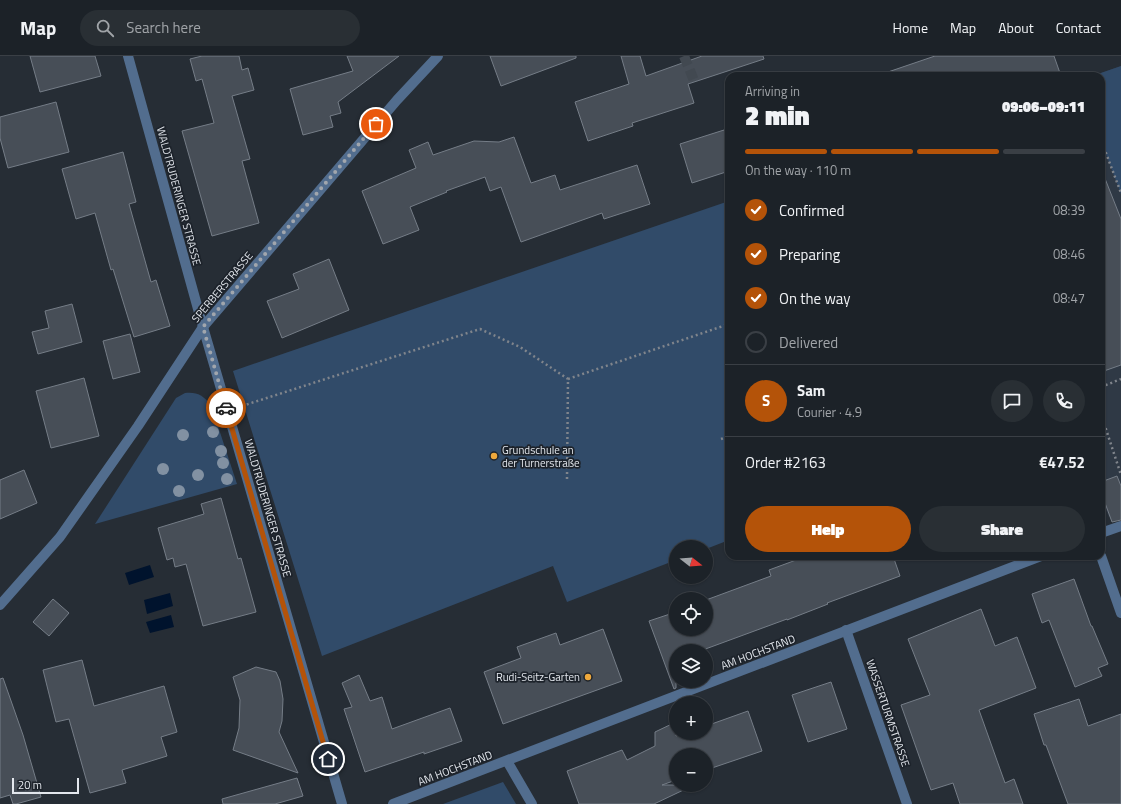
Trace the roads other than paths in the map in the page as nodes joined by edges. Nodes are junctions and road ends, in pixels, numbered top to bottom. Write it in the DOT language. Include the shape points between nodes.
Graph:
graph roads {
  1 [pos="128,56"];
  2 [pos="438,56"];
  3 [pos="203,327"];
  4 [pos="1121,526"];
  5 [pos="1105,532"];
  6 [pos="1030,560"];
  7 [pos="1102,560"];
  8 [pos="0,605"];
  9 [pos="1121,613"];
  10 [pos="846,630"];
  11 [pos="507,761"];
  12 [pos="342,804"];
  13 [pos="393,804"];
  14 [pos="532,804"];
  15 [pos="907,804"];
  1 -- 3 [label="street, WALDTRUDERINGER STRASSE"];
  2 -- 3 [label="street, SPERBERSTRASSE"];
  3 -- 8 [label="street, SPERBERSTRASSE" via="60,537"];
  3 -- 12 [label="street, WALDTRUDERINGER STRASSE"];
  4 -- 5 [label="street"];
  6 -- 10 [label="street, AM HOCHSTAND"];
  7 -- 9 [label="street"];
  10 -- 11 [label="street, AM HOCHSTAND"];
  10 -- 15 [label="street, WASSERTURMSTRASSE"];
  11 -- 13 [label="street, AM HOCHSTAND"];
  11 -- 14 [label="street"];
}
